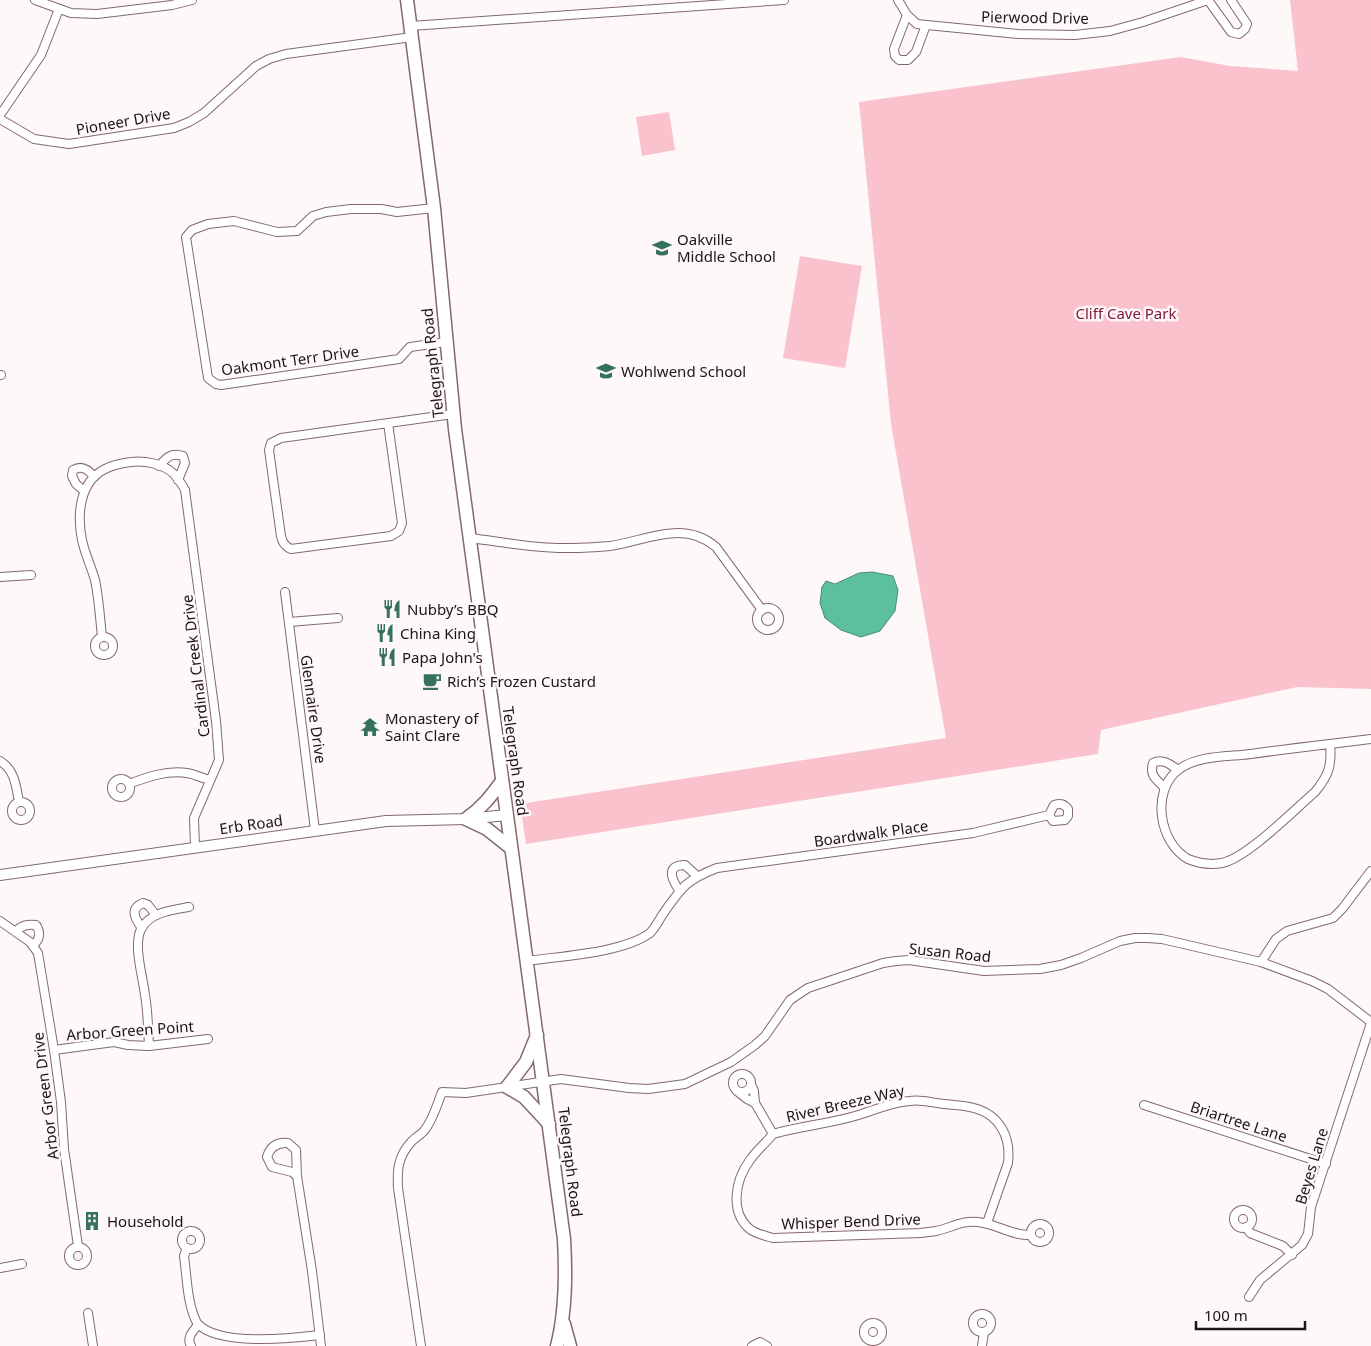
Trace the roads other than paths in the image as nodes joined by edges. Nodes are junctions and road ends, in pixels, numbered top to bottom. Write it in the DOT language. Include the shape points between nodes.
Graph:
graph roads {
  1 [pos="35,0"];
  2 [pos="192,0"];
  3 [pos="407,0"];
  4 [pos="784,0"];
  5 [pos="898,0"];
  6 [pos="1208,0"];
  7 [pos="1231,0"];
  8 [pos="172,2"];
  9 [pos="59,9"];
  10 [pos="907,15"];
  11 [pos="926,25"];
  12 [pos="412,31"];
  13 [pos="0,117"];
  14 [pos="434,208"];
  15 [pos="446,342"];
  16 [pos="453,414"];
  17 [pos="388,423"];
  18 [pos="159,466"];
  19 [pos="94,477"];
  20 [pos="178,480"];
  21 [pos="84,491"];
  22 [pos="470,538"];
  23 [pos="31,575"];
  24 [pos="0,577"];
  25 [pos="285,592"];
  26 [pos="762,610"];
  27 [pos="338,618"];
  28 [pos="289,622"];
  29 [pos="102,637"];
  30 [pos="1371,739"];
  31 [pos="1330,744"];
  32 [pos="0,761"];
  33 [pos="1178,770"];
  34 [pos="210,780"];
  35 [pos="502,781"];
  36 [pos="130,784"];
  37 [pos="1165,788"];
  38 [pos="19,802"];
  39 [pos="507,815"];
  40 [pos="1048,816"];
  41 [pos="466,818"];
  42 [pos="315,830"];
  43 [pos="195,847"];
  44 [pos="511,848"];
  45 [pos="1371,870"];
  46 [pos="0,875"];
  47 [pos="697,876"];
  48 [pos="679,890"];
  49 [pos="189,907"];
  50 [pos="156,915"];
  51 [pos="0,922"];
  52 [pos="142,928"];
  53 [pos="16,931"];
  54 [pos="33,945"];
  55 [pos="527,961"];
  56 [pos="1261,962"];
  57 [pos="1371,1022"];
  58 [pos="537,1035"];
  59 [pos="208,1039"];
  60 [pos="149,1046"];
  61 [pos="54,1050"];
  62 [pos="731,1062"];
  63 [pos="738,1075"];
  64 [pos="544,1082"];
  65 [pos="751,1084"];
  66 [pos="507,1087"];
  67 [pos="737,1090"];
  68 [pos="754,1104"];
  69 [pos="1144,1105"];
  70 [pos="549,1124"];
  71 [pos="773,1134"];
  72 [pos="1326,1164"];
  73 [pos="297,1176"];
  74 [pos="987,1223"];
  75 [pos="1246,1227"];
  76 [pos="1031,1235"];
  77 [pos="78,1246"];
  78 [pos="187,1248"];
  79 [pos="1292,1255"];
  80 [pos="22,1264"];
  81 [pos="0,1268"];
  82 [pos="1249,1297"];
  83 [pos="88,1313"];
  84 [pos="562,1319"];
  85 [pos="198,1325"];
  86 [pos="984,1332"];
  87 [pos="320,1335"];
  88 [pos="93,1346"];
  89 [pos="191,1346"];
  90 [pos="321,1346"];
  91 [pos="421,1346"];
  92 [pos="557,1346"];
  93 [pos="570,1346"];
  94 [pos="752,1346"];
  95 [pos="767,1346"];
  96 [pos="982,1346"];
  1 -- 9 [label="street"];
  2 -- 8 [label="street"];
  3 -- 12 [label="main road, Telegraph Road"];
  4 -- 12 [label="street, Pioneer Drive"];
  5 -- 10 [label="street"];
  6 -- 7 [label="street, Pierwood Drive" via="1231,32 1239,34 1247,24"];
  6 -- 11 [label="street, Pierwood Drive" via="1118,29 1075,35 1018,34"];
  8 -- 9 [label="street" via="98,14"];
  9 -- 13 [label="street" via="41,55"];
  10 -- 11 [label="street, Pierwood Drive" via="917,24"];
  10 -- 11 [label="street" via="894,49 894,56 899,60 908,60 916,52"];
  12 -- 13 [label="street, Pioneer Drive" via="269,59 256,66 204,112 174,128 68,144 34,139"];
  12 -- 14 [label="main road, Telegraph Road"];
  14 -- 15 [label="main road, Telegraph Road"];
  14 -- 15 [label="street, Oakmont Terr Drive" via="397,212 351,209 326,212 312,216 297,231 277,232 234,222 208,224 192,230 186,237 208,378 216,384 400,359 410,347"];
  15 -- 16 [label="main road, Telegraph Road"];
  16 -- 17 [label="street"];
  16 -- 22 [label="main road, Telegraph Road"];
  17 -- 17 [label="street" via="402,523 398,531 391,536 291,549 285,546 269,450 271,443 281,438"];
  18 -- 19 [label="street" via="150,462 128,463 105,468"];
  18 -- 20 [label="street" via="172,472"];
  18 -- 20 [label="street" via="173,454 183,456 185,463"];
  19 -- 21 [label="street"];
  19 -- 21 [label="street" via="82,467 73,470 76,484"];
  20 -- 34 [label="street, Cardinal Creek Drive" via="187,498 216,721 219,760"];
  21 -- 29 [label="street" via="79,522 99,599"];
  22 -- 26 [label="street" via="571,548 611,546 676,533 692,534 716,547"];
  22 -- 35 [label="main road, Telegraph Road"];
  23 -- 24 [label="street"];
  25 -- 28 [label="street, Glennaire Drive"];
  27 -- 28 [label="street"];
  28 -- 42 [label="street, Glennaire Drive"];
  30 -- 31 [label="street"];
  31 -- 33 [label="street" via="1201,760"];
  31 -- 37 [label="street" via="1327,776 1315,792 1246,852 1222,863 1188,859 1167,835 1160,809"];
  32 -- 38 [label="street" via="13,773"];
  33 -- 37 [label="street"];
  33 -- 37 [label="street" via="1161,761 1153,763 1152,776"];
  34 -- 36 [label="street" via="187,773 171,773"];
  34 -- 43 [label="street, Cardinal Creek Drive" via="194,818"];
  35 -- 39 [label="main road, Telegraph Road"];
  35 -- 41 [label="main road" via="485,803"];
  39 -- 41 [label="street, Erb Road"];
  39 -- 44 [label="main road, Telegraph Road"];
  40 -- 47 [label="street, Boardwalk Place" via="973,833 717,868"];
  41 -- 42 [label="street, Erb Road" via="386,821"];
  41 -- 44 [label="main road"];
  42 -- 43 [label="street, Erb Road"];
  43 -- 46 [label="street, Erb Road"];
  44 -- 55 [label="main road, Telegraph Road"];
  45 -- 56 [label="street" via="1333,918 1286,932 1276,939"];
  47 -- 48 [label="street, Boardwalk Place"];
  47 -- 48 [label="street" via="685,865 673,869 672,880"];
  48 -- 55 [label="street, Boardwalk Place" via="651,932 636,941 616,948"];
  49 -- 50 [label="street"];
  50 -- 52 [label="street"];
  50 -- 52 [label="street" via="148,905 137,906 134,916"];
  51 -- 53 [label="street"];
  52 -- 60 [label="street" via="138,953 146,996"];
  53 -- 54 [label="street"];
  53 -- 54 [label="street, Arbor Green Drive" via="23,926 36,925 39,937"];
  54 -- 61 [label="street, Arbor Green Drive" via="38,953"];
  55 -- 58 [label="main road, Telegraph Road"];
  56 -- 57 [label="street, Susan Road" via="1322,985"];
  56 -- 62 [label="street, Susan Road" via="1162,939 1135,938 1061,965 1040,969 984,970 909,960 883,963 797,994 765,1036"];
  57 -- 72 [label="street, Beyes Lane"];
  58 -- 64 [label="main road, Telegraph Road"];
  58 -- 66 [label="main road" via="526,1062"];
  59 -- 60 [label="street, Arbor Green Point"];
  60 -- 61 [label="street, Arbor Green Point" via="114,1042"];
  61 -- 77 [label="street, Arbor Green Drive"];
  62 -- 63 [label="street"];
  62 -- 64 [label="street, Susan Road" via="698,1079 667,1087 629,1088 561,1079"];
  63 -- 65 [label="street" via="747,1075"];
  63 -- 67 [label="street" via="733,1082"];
  64 -- 66 [label="street, Susan Road"];
  64 -- 70 [label="main road, Telegraph Road"];
  65 -- 67 [label="street" via="746,1091"];
  65 -- 68 [label="street, River Breeze Way"];
  66 -- 70 [label="main road" via="524,1097"];
  66 -- 91 [label="street, Susan Road" via="466,1093 442,1092 424,1130 399,1160 398,1188"];
  67 -- 68 [label="street, River Breeze Way"];
  68 -- 71 [label="street, River Breeze Way"];
  69 -- 72 [label="street, Briartree Lane"];
  70 -- 84 [label="main road, Telegraph Road" via="566,1266"];
  71 -- 74 [label="street, River Breeze Way" via="854,1117 911,1100 984,1112 1000,1124 1010,1152"];
  71 -- 74 [label="street, Whisper Bend Drive" via="750,1160 738,1182 739,1212 742,1221 753,1231 773,1238 920,1233 967,1222"];
  72 -- 79 [label="street, Beyes Lane" via="1311,1207 1308,1234"];
  73 -- 73 [label="street" via="296,1150 288,1143 274,1146 267,1157 272,1167"];
  73 -- 87 [label="street"];
  74 -- 76 [label="street, Whisper Bend Drive" via="1021,1236"];
  75 -- 79 [label="street" via="1250,1233 1282,1246"];
  78 -- 85 [label="street" via="184,1256 190,1302"];
  79 -- 82 [label="street, Beyes Lane" via="1260,1280"];
  80 -- 81 [label="street"];
  83 -- 88 [label="street"];
  84 -- 92 [label="main road, Telegraph Road"];
  84 -- 93 [label="main road"];
  85 -- 87 [label="street" via="214,1340 236,1345"];
  85 -- 89 [label="street" via="190,1335"];
  86 -- 96 [label="street"];
  87 -- 90 [label="street"];
  94 -- 95 [label="street" via="760,1342"];
}
